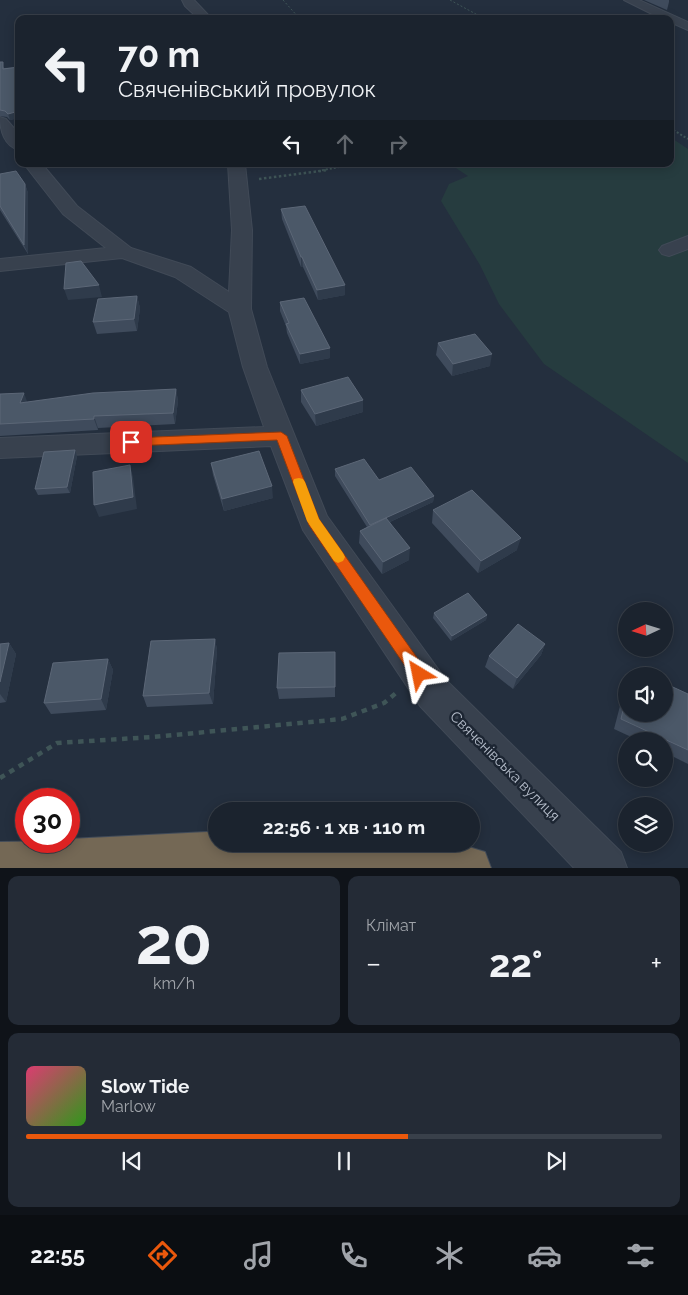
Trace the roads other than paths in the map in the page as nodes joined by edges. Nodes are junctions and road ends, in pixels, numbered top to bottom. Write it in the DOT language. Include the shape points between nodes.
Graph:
graph roads {
  1 [pos="188,0"];
  2 [pos="630,0"];
  3 [pos="201,15"];
  4 [pos="663,15"];
  5 [pos="674,20"];
  6 [pos="688,26"];
  7 [pos="0,122"];
  8 [pos="15,140"];
  9 [pos="35,167"];
  10 [pos="238,173"];
  11 [pos="688,242"];
  12 [pos="669,250"];
  13 [pos="124,252"];
  14 [pos="0,265"];
  15 [pos="240,309"];
  16 [pos="281,436"];
  17 [pos="0,448"];
  18 [pos="206,861"];
  19 [pos="0,864"];
  20 [pos="469,868"];
  21 [pos="605,868"];
  1 -- 3 [label="street"];
  2 -- 4 [label="street"];
  5 -- 6 [label="street"];
  7 -- 8 [label="street"];
  9 -- 13 [label="street" via="70,210"];
  10 -- 15 [label="street, Свяченівська вулиця" via="242,230"];
  11 -- 12 [label="street"];
  13 -- 14 [label="street"];
  13 -- 15 [label="street" via="182,272"];
  15 -- 16 [label="street, Свяченівська вулиця" via="255,367"];
  16 -- 17 [label="street"];
  16 -- 21 [label="street, Свяченівська вулиця" via="314,521 433,693"];
  18 -- 19 [label="highway"];
  18 -- 20 [label="highway" via="312,853 448,863"];
}
